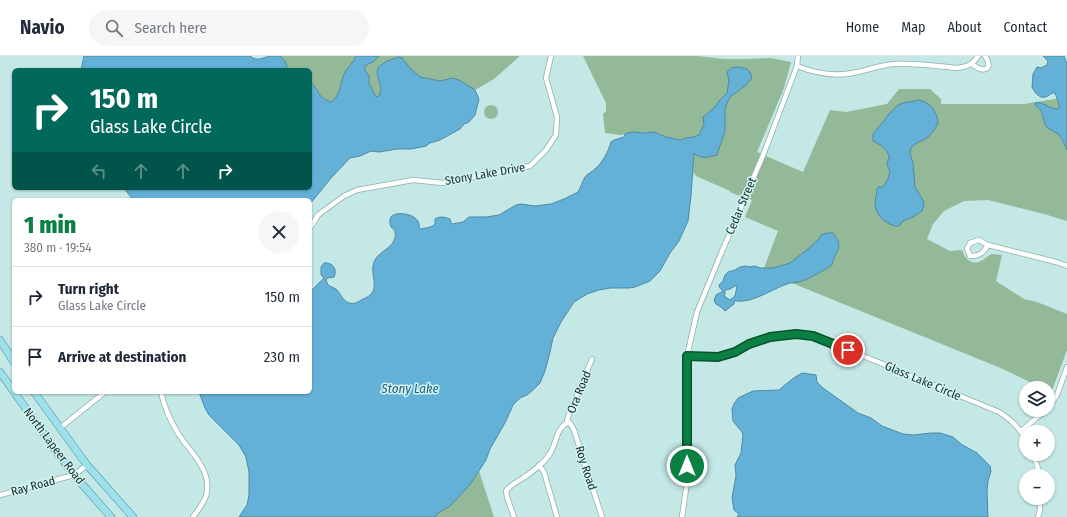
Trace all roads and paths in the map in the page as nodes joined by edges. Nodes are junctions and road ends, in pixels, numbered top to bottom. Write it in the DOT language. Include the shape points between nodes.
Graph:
graph roads {
  1 [pos="551,56"];
  2 [pos="798,56"];
  3 [pos="978,56"];
  4 [pos="985,56"];
  5 [pos="972,64"];
  6 [pos="797,66"];
  7 [pos="312,225"];
  8 [pos="988,245"];
  9 [pos="1067,266"];
  10 [pos="0,340"];
  11 [pos="687,356"];
  12 [pos="12,359"];
  13 [pos="592,359"];
  14 [pos="1067,367"];
  15 [pos="0,372"];
  16 [pos="12,389"];
  17 [pos="16,394"];
  18 [pos="35,394"];
  19 [pos="102,394"];
  20 [pos="162,394"];
  21 [pos="1055,398"];
  22 [pos="1038,417"];
  23 [pos="567,423"];
  24 [pos="1028,425"];
  25 [pos="60,428"];
  26 [pos="1019,429"];
  27 [pos="87,465"];
  28 [pos="539,465"];
  29 [pos="74,475"];
  30 [pos="0,495"];
  31 [pos="1040,505"];
  32 [pos="111,517"];
  33 [pos="133,517"];
  34 [pos="193,517"];
  35 [pos="514,517"];
  36 [pos="557,517"];
  37 [pos="602,517"];
  38 [pos="682,517"];
  39 [pos="1038,517"];
  1 -- 7 [label="street, Stony Lake Drive" via="546,78 557,117 556,135 530,166 443,183 413,180 357,190 332,204 318,215"];
  2 -- 6 [label="street, Cedar Street"];
  3 -- 5 [label="street"];
  4 -- 5 [label="street" via="989,63 985,69 982,70"];
  5 -- 6 [label="street" via="956,68 903,63 845,75 821,73"];
  6 -- 11 [label="street, Cedar Street" via="764,153 697,312"];
  8 -- 8 [label="street" via="979,240 970,243 967,249 970,256 977,256 984,252"];
  8 -- 9 [label="street"];
  10 -- 12 [label="main road"];
  11 -- 26 [label="street, Glass Lake Circle" via="718,357 770,337 796,334 813,336 999,412"];
  11 -- 38 [label="street" via="687,482"];
  13 -- 23 [label="street, Ora Road"];
  14 -- 21 [label="street"];
  15 -- 16 [label="main road, North Lapeer Road"];
  17 -- 29 [label="main road, North Lapeer Road"];
  18 -- 25 [label="main road, North Lapeer Road"];
  19 -- 25 [label="street"];
  20 -- 34 [label="street" via="170,419 199,461 207,483 203,504"];
  22 -- 24 [label="street"];
  23 -- 28 [label="street, Ora Road" via="557,436 550,455"];
  23 -- 37 [label="street, Roy Road" via="570,423 574,430"];
  25 -- 27 [label="main road, North Lapeer Road"];
  27 -- 29 [label="street, Ray Road"];
  27 -- 33 [label="main road, North Lapeer Road"];
  28 -- 35 [label="street, Ora Road" via="506,492"];
  28 -- 36 [label="street" via="544,472"];
  29 -- 30 [label="street, Ray Road"];
  29 -- 32 [label="main road, North Lapeer Road"];
  31 -- 39 [label="street"];
}
